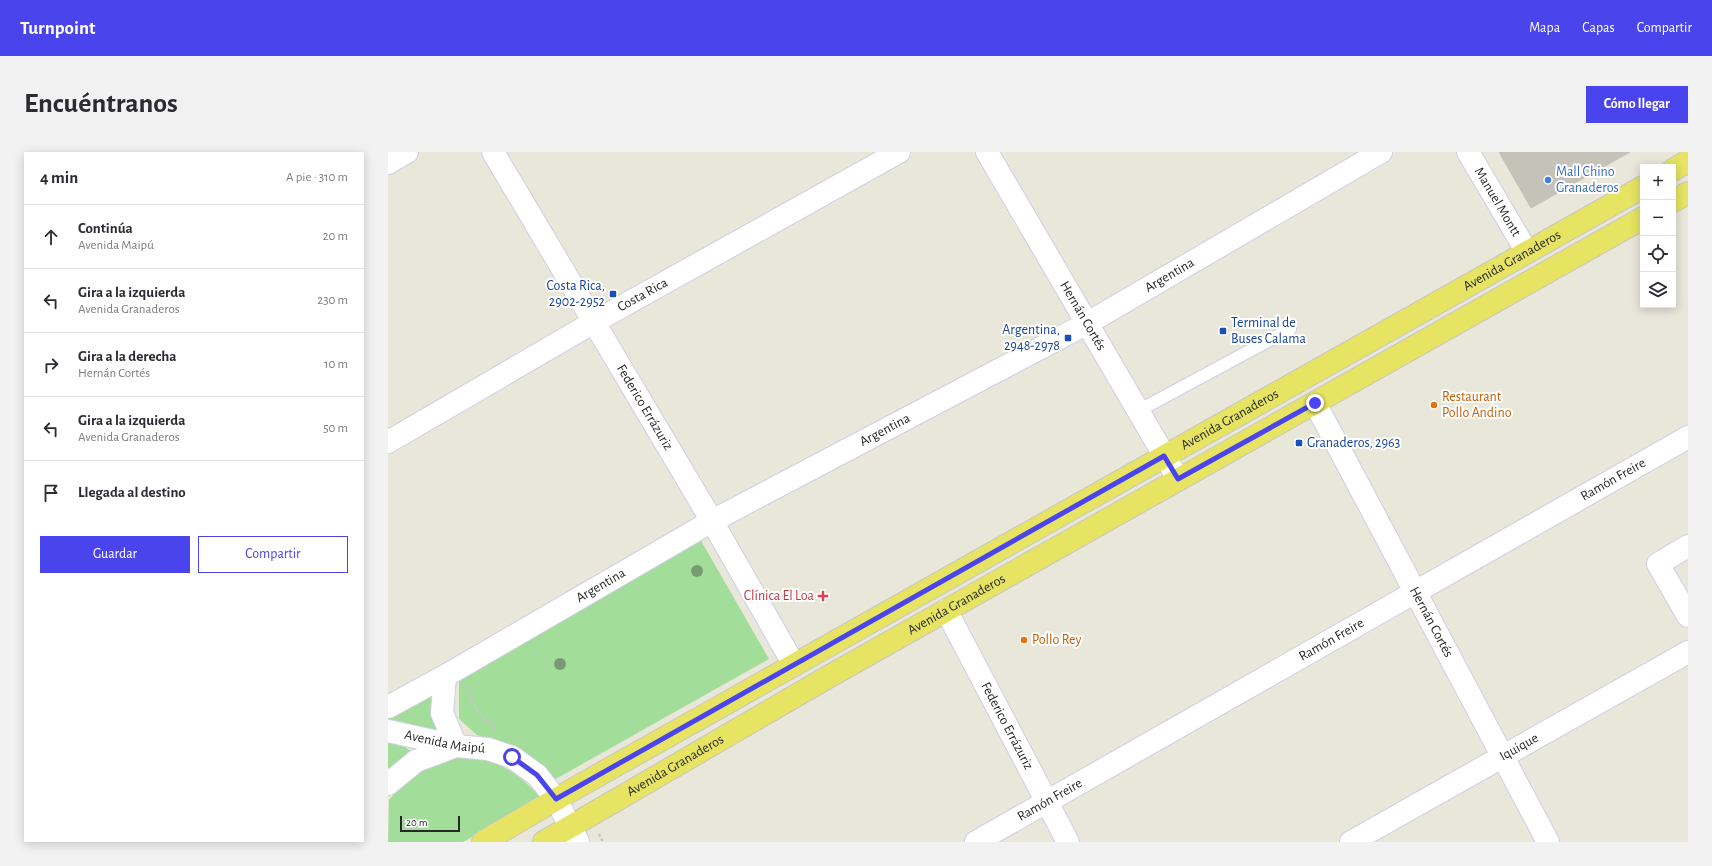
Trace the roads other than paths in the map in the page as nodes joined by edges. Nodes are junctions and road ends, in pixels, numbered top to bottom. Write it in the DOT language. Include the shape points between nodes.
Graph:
graph roads {
  1 [pos="407,152"];
  2 [pos="493,152"];
  3 [pos="899,152"];
  4 [pos="988,152"];
  5 [pos="1381,152"];
  6 [pos="1468,152"];
  7 [pos="1688,161"];
  8 [pos="388,163"];
  9 [pos="1676,168"];
  10 [pos="1640,189"];
  11 [pos="1688,193"];
  12 [pos="1675,200"];
  13 [pos="1640,220"];
  14 [pos="1527,252"];
  15 [pos="594,322"];
  16 [pos="1086,324"];
  17 [pos="1290,329"];
  18 [pos="1315,403"];
  19 [pos="1138,411"];
  20 [pos="1688,437"];
  21 [pos="388,442"];
  22 [pos="1164,456"];
  23 [pos="1178,479"];
  24 [pos="712,521"];
  25 [pos="1688,546"];
  26 [pos="1415,592"];
  27 [pos="946,610"];
  28 [pos="1688,616"];
  29 [pos="1688,652"];
  30 [pos="794,665"];
  31 [pos="445,676"];
  32 [pos="388,707"];
  33 [pos="388,731"];
  34 [pos="456,746"];
  35 [pos="1503,756"];
  36 [pos="388,784"];
  37 [pos="556,799"];
  38 [pos="1047,802"];
  39 [pos="574,835"];
  40 [pos="483,842"];
  41 [pos="544,842"];
  42 [pos="976,842"];
  43 [pos="1068,842"];
  44 [pos="1351,842"];
  45 [pos="1548,842"];
  1 -- 8 [label="street"];
  2 -- 15 [label="street, Federico Errázuriz"];
  3 -- 15 [label="street, Costa Rica"];
  4 -- 16 [label="street, Hernán Cortés"];
  5 -- 16 [label="street, Argentina"];
  6 -- 14 [label="street, Manuel Montt"];
  7 -- 9 [label="main road"];
  10 -- 14 [label="main road, Avenida Granaderos"];
  11 -- 12 [label="main road"];
  13 -- 18 [label="main road, Avenida Granaderos"];
  14 -- 22 [label="main road, Avenida Granaderos"];
  15 -- 21 [label="street, Costa Rica"];
  15 -- 24 [label="street, Federico Errázuriz"];
  16 -- 19 [label="street, Hernán Cortés"];
  16 -- 24 [label="street, Argentina"];
  17 -- 19 [label="lane"];
  18 -- 23 [label="main road, Avenida Granaderos"];
  18 -- 26 [label="street, Hernán Cortés"];
  19 -- 22 [label="street, Hernán Cortés"];
  20 -- 26 [label="street, Ramón Freire"];
  22 -- 23 [label="street, Hernán Cortés"];
  22 -- 30 [label="main road, Avenida Granaderos"];
  23 -- 27 [label="main road, Avenida Granaderos"];
  24 -- 30 [label="street, Federico Errázuriz"];
  24 -- 31 [label="street, Argentina"];
  25 -- 28 [label="street" via="1658,564"];
  26 -- 35 [label="street, Hernán Cortés"];
  26 -- 38 [label="street, Ramón Freire"];
  27 -- 38 [label="street, Federico Errázuriz"];
  27 -- 39 [label="main road, Avenida Granaderos" via="821,681"];
  29 -- 35 [label="street, Iquique"];
  30 -- 37 [label="main road, Avenida Granaderos"];
  31 -- 32 [label="street, Argentina"];
  31 -- 34 [label="street" via="442,713"];
  33 -- 34 [label="street, Avenida Maipú"];
  34 -- 36 [label="street" via="416,761"];
  34 -- 37 [label="street, Avenida Maipú" via="488,749 512,757 537,775"];
  35 -- 44 [label="street, Iquique"];
  35 -- 45 [label="street, Hernán Cortés"];
  37 -- 39 [label="street, Avenida Maipú"];
  37 -- 40 [label="main road, Avenida Granaderos"];
  38 -- 42 [label="street, Ramón Freire"];
  38 -- 43 [label="street, Federico Errázuriz"];
  39 -- 41 [label="main road, Avenida Granaderos"];
}
